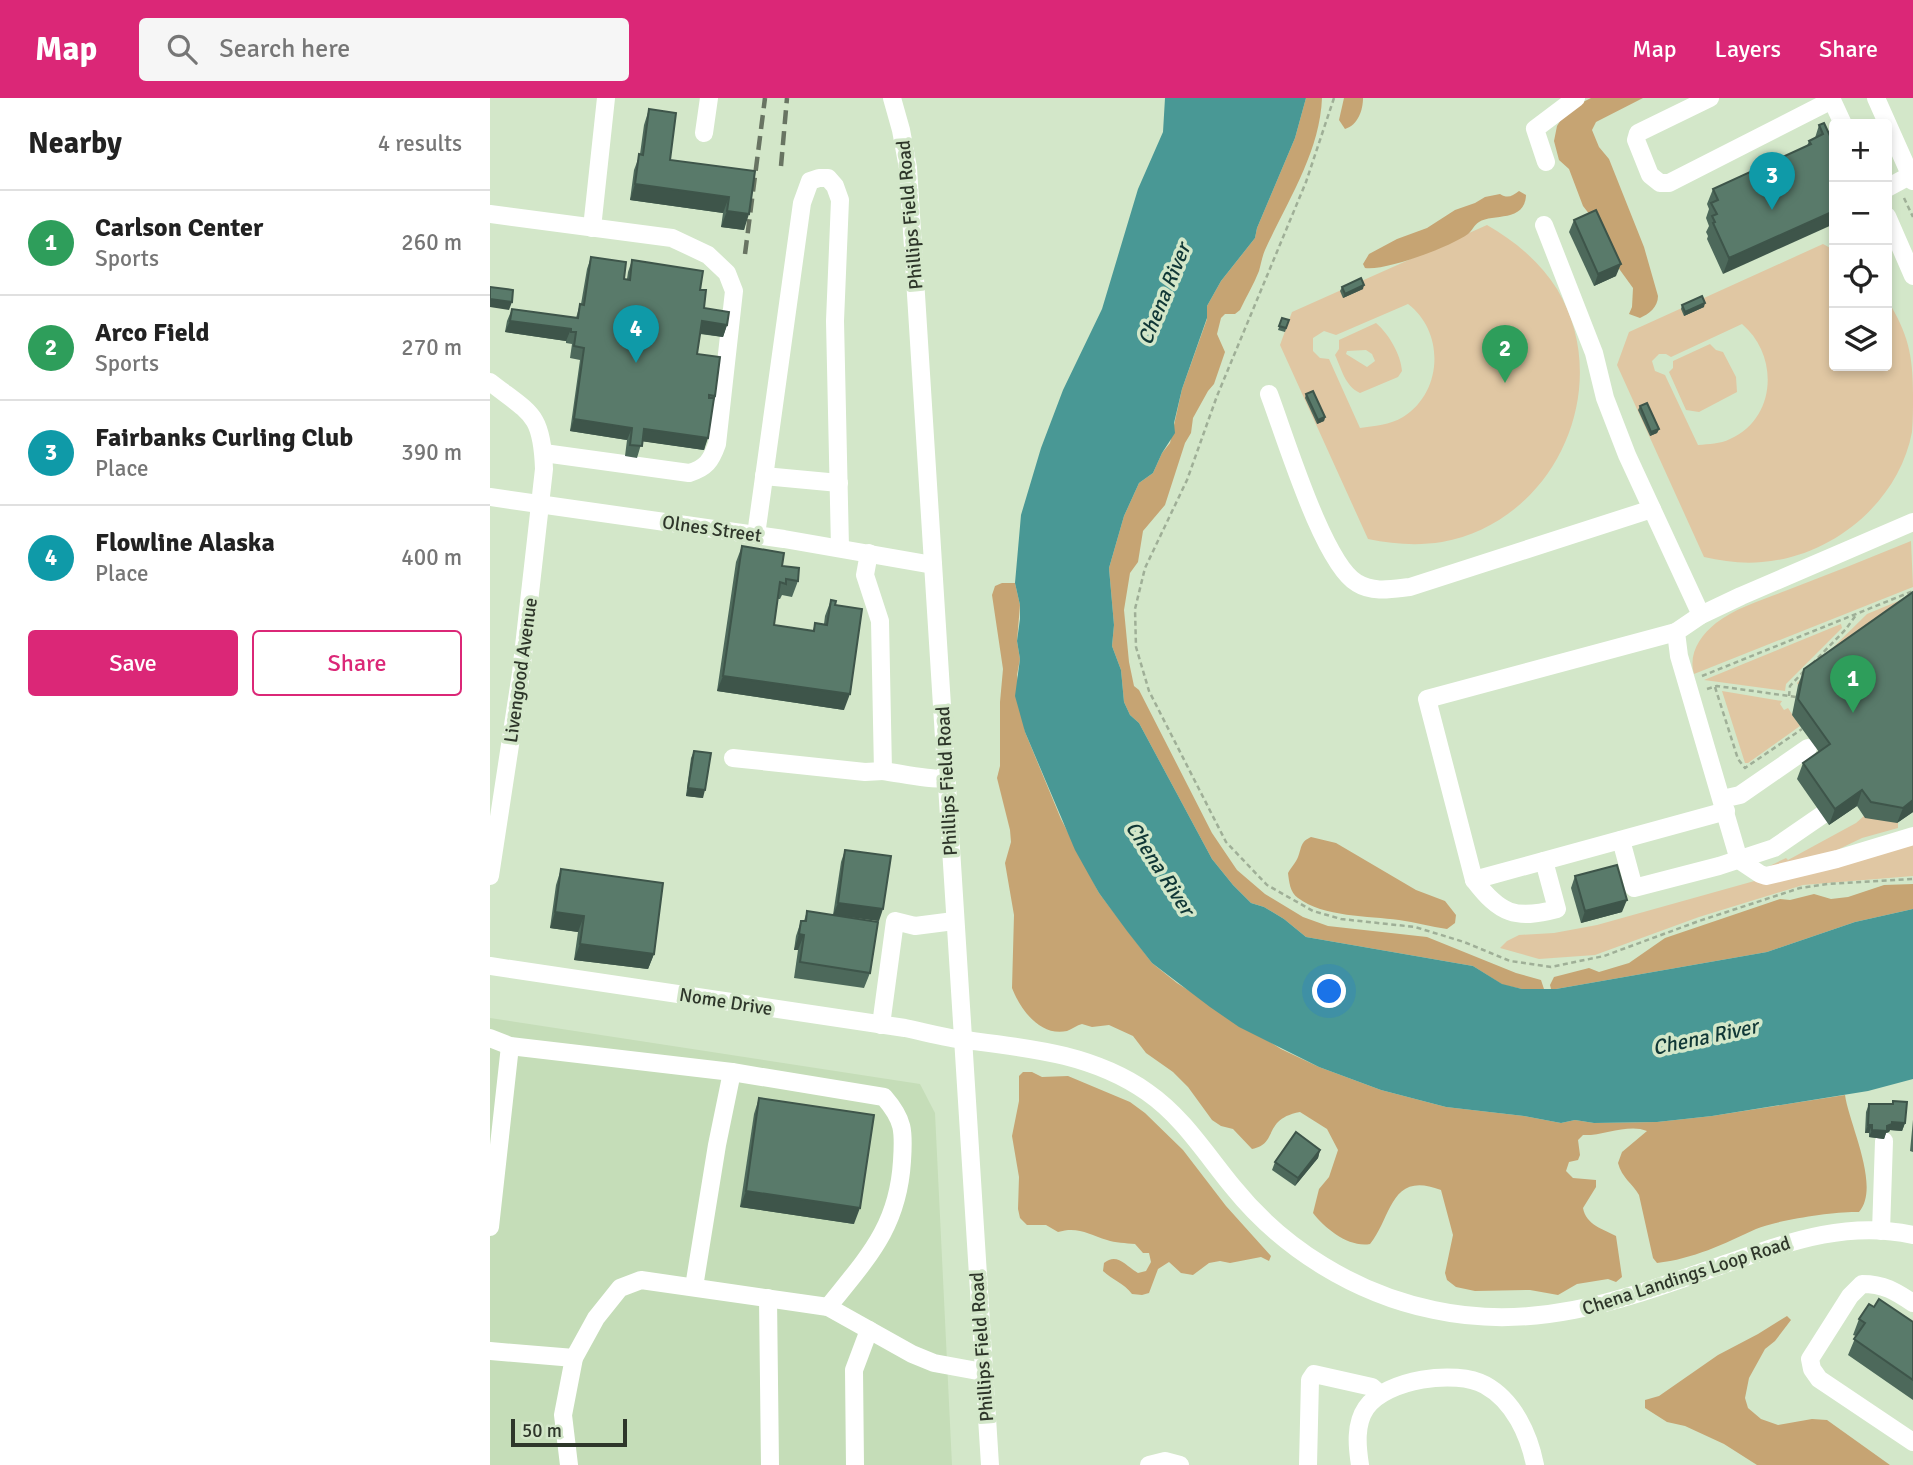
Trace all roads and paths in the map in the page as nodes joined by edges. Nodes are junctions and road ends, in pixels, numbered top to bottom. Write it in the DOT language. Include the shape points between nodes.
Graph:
graph roads {
  1 [pos="606,98"];
  2 [pos="709,98"];
  3 [pos="892,98"];
  4 [pos="1334,98"];
  5 [pos="1576,98"];
  6 [pos="1710,98"];
  7 [pos="1876,98"];
  8 [pos="1831,99"];
  9 [pos="1841,119"];
  10 [pos="704,133"];
  11 [pos="1546,162"];
  12 [pos="1912,178"];
  13 [pos="1892,186"];
  14 [pos="490,214"];
  15 [pos="1544,225"];
  16 [pos="1892,227"];
  17 [pos="592,228"];
  18 [pos="1912,272"];
  19 [pos="490,382"];
  20 [pos="1269,394"];
  21 [pos="544,453"];
  22 [pos="764,476"];
  23 [pos="839,483"];
  24 [pos="490,497"];
  25 [pos="542,504"];
  26 [pos="1652,509"];
  27 [pos="1913,522"];
  28 [pos="756,535"];
  29 [pos="840,548"];
  30 [pos="869,553"];
  31 [pos="933,565"];
  32 [pos="1913,591"];
  33 [pos="1701,615"];
  34 [pos="1856,615"];
  35 [pos="1676,632"];
  36 [pos="1715,687"];
  37 [pos="1789,696"];
  38 [pos="1796,697"];
  39 [pos="1802,729"];
  40 [pos="1808,748"];
  41 [pos="733,758"];
  42 [pos="883,771"];
  43 [pos="946,779"];
  44 [pos="1724,805"];
  45 [pos="1822,815"];
  46 [pos="1913,836"];
  47 [pos="1621,840"];
  48 [pos="1739,860"];
  49 [pos="1545,861"];
  50 [pos="490,876"];
  51 [pos="1913,879"];
  52 [pos="1474,880"];
  53 [pos="954,921"];
  54 [pos="490,966"];
  55 [pos="881,1025"];
  56 [pos="490,1038"];
  57 [pos="961,1040"];
  58 [pos="510,1045"];
  59 [pos="732,1072"];
  60 [pos="1884,1142"];
  61 [pos="490,1227"];
  62 [pos="1881,1231"];
  63 [pos="1913,1235"];
  64 [pos="694,1287"];
  65 [pos="768,1298"];
  66 [pos="1913,1303"];
  67 [pos="828,1307"];
  68 [pos="869,1330"];
  69 [pos="490,1351"];
  70 [pos="574,1358"];
  71 [pos="983,1372"];
  72 [pos="1380,1394"];
  73 [pos="1913,1442"];
  74 [pos="569,1465"];
  75 [pos="770,1465"];
  76 [pos="855,1465"];
  77 [pos="990,1465"];
  78 [pos="1149,1465"];
  79 [pos="1180,1465"];
  80 [pos="1308,1465"];
  81 [pos="1360,1465"];
  82 [pos="1535,1465"];
  1 -- 17 [label="street"];
  2 -- 10 [label="street"];
  3 -- 31 [label="street, Phillips Field Road" via="908,168"];
  4 -- 51 [label="path" via="1307,182 1188,480 1145,568 1135,609 1136,647 1149,691 1226,842 1267,885 1313,911 1341,919 1415,927 1510,961 1551,967 1604,956 1800,888"];
  5 -- 11 [label="street" via="1535,129"];
  6 -- 8 [label="street" via="1638,133 1636,140 1650,175 1660,183 1669,183"];
  7 -- 12 [label="street"];
  8 -- 9 [label="street"];
  12 -- 13 [label="street"];
  14 -- 17 [label="street"];
  15 -- 26 [label="street" via="1594,353 1626,455"];
  16 -- 18 [label="street"];
  17 -- 21 [label="street" via="672,238 708,255 727,273 734,291 717,444 703,469 689,473"];
  19 -- 21 [label="street, Livengood Avenue" via="533,415"];
  20 -- 26 [label="street" via="1323,537 1340,568 1358,584 1381,591 1410,587"];
  21 -- 25 [label="street, Livengood Avenue"];
  22 -- 23 [label="street"];
  22 -- 23 [label="street" via="802,203 810,181 828,178 840,200 835,321"];
  22 -- 28 [label="street"];
  23 -- 29 [label="street"];
  24 -- 25 [label="street, Olnes Street"];
  25 -- 28 [label="street, Olnes Street"];
  25 -- 50 [label="street, Livengood Avenue"];
  26 -- 33 [label="street"];
  27 -- 33 [label="street"];
  28 -- 29 [label="street, Olnes Street"];
  29 -- 30 [label="street, Olnes Street"];
  30 -- 31 [label="street, Olnes Street"];
  30 -- 42 [label="street" via="865,575 880,621"];
  31 -- 43 [label="street, Phillips Field Road"];
  32 -- 34 [label="path"];
  33 -- 35 [label="street"];
  34 -- 36 [label="path" via="1699,677 1703,690"];
  34 -- 37 [label="path" via="1790,686"];
  35 -- 44 [label="street" via="1679,656"];
  35 -- 52 [label="street" via="1427,699"];
  36 -- 37 [label="path"];
  36 -- 39 [label="path" via="1743,767"];
  37 -- 38 [label="path"];
  40 -- 44 [label="street"];
  41 -- 42 [label="street"];
  42 -- 43 [label="street"];
  43 -- 53 [label="street, Phillips Field Road"];
  44 -- 47 [label="street"];
  44 -- 48 [label="street"];
  45 -- 48 [label="street" via="1774,848"];
  46 -- 48 [label="street" via="1766,876"];
  47 -- 48 [label="street" via="1634,888"];
  47 -- 49 [label="street"];
  49 -- 52 [label="street"];
  49 -- 52 [label="street" via="1557,909 1531,916 1490,900"];
  53 -- 55 [label="street" via="915,926 895,920"];
  53 -- 57 [label="street, Phillips Field Road"];
  54 -- 55 [label="street, Nome Drive"];
  55 -- 57 [label="street, Nome Drive"];
  56 -- 58 [label="street"];
  57 -- 62 [label="street, Chena Landings Loop Road" via="1069,1056 1145,1090 1184,1124 1252,1210 1293,1245 1349,1280 1433,1310 1503,1318 1549,1316 1607,1303 1804,1237 1842,1230"];
  57 -- 71 [label="street, Phillips Field Road"];
  58 -- 59 [label="street"];
  58 -- 61 [label="street"];
  59 -- 64 [label="street"];
  59 -- 67 [label="street" via="884,1097 896,1110 904,1131 894,1210 873,1251"];
  60 -- 62 [label="street"];
  62 -- 63 [label="street, Chena Landings Loop Road"];
  64 -- 65 [label="street"];
  64 -- 70 [label="street" via="641,1280 620,1288 596,1318"];
  65 -- 67 [label="street"];
  65 -- 75 [label="street"];
  66 -- 73 [label="street" via="1891,1288 1862,1284 1810,1359 1819,1379"];
  67 -- 68 [label="street"];
  68 -- 71 [label="street" via="934,1363"];
  68 -- 76 [label="street" via="854,1370"];
  69 -- 70 [label="street"];
  70 -- 74 [label="street" via="563,1415"];
  71 -- 77 [label="street, Phillips Field Road"];
  72 -- 80 [label="street" via="1373,1387 1314,1374 1310,1380"];
  72 -- 81 [label="street" via="1366,1408 1358,1426"];
  72 -- 82 [label="street" via="1430,1378 1459,1378 1485,1385 1511,1408"];
  78 -- 79 [label="street" via="1165,1461"];
}
